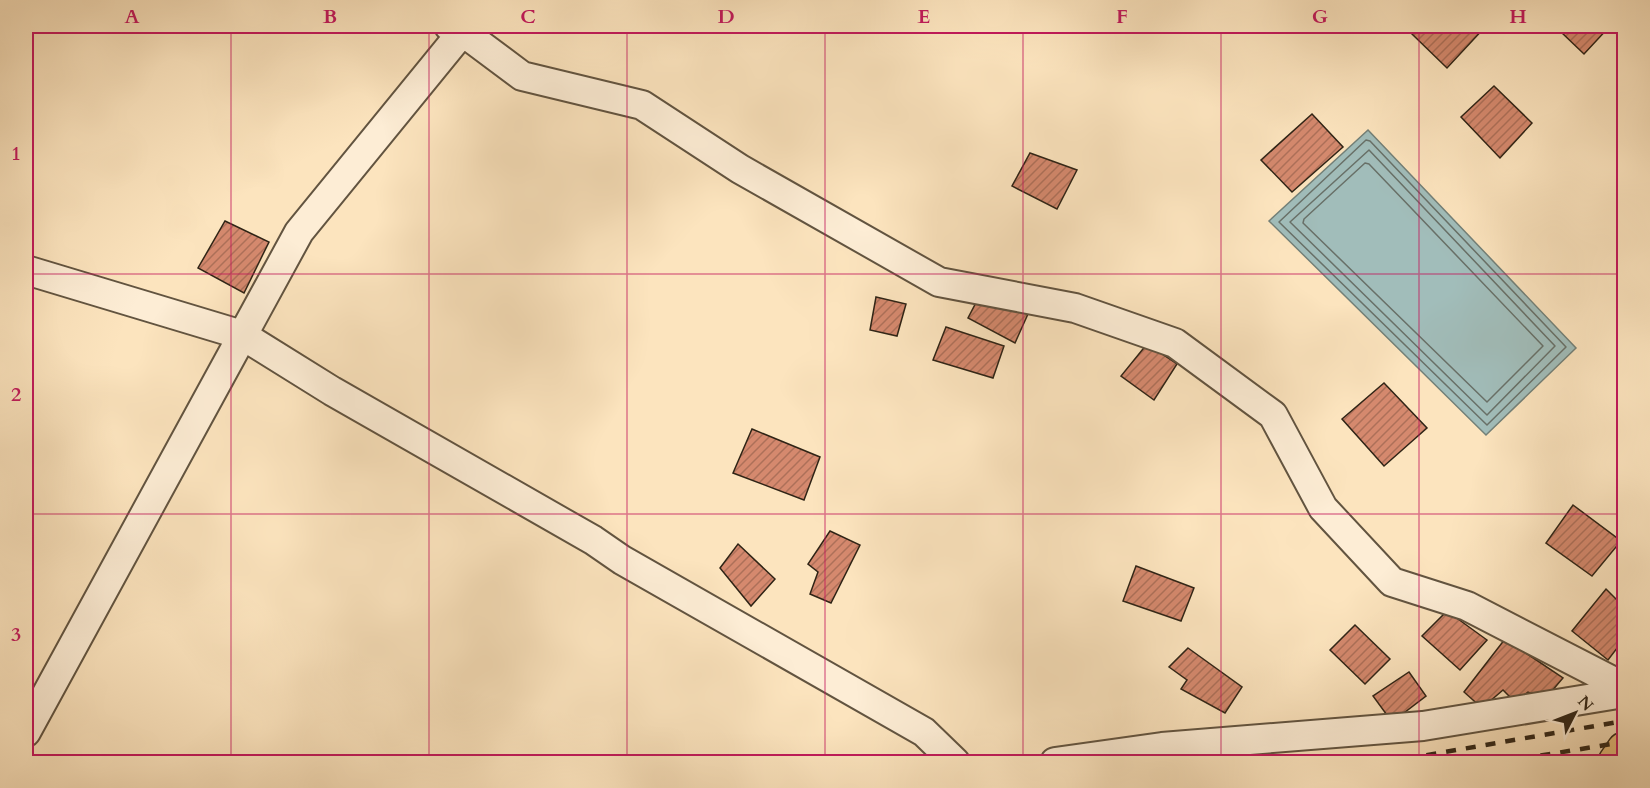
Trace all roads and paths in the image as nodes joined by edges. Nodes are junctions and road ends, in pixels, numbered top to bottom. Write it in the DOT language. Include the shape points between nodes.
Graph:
graph roads {
  1 [pos="460,28"];
  2 [pos="26,270"];
  3 [pos="242,335"];
  4 [pos="1624,687"];
  5 [pos="1624,693"];
  6 [pos="26,732"];
  7 [pos="1624,750"];
  8 [pos="955,762"];
  9 [pos="1055,762"];
  10 [pos="1615,762"];
  1 -- 3 [label="street" via="299,232"];
  1 -- 4 [label="street" via="522,76 642,105 740,169 939,282 1075,308 1175,343 1273,416 1323,508 1392,582 1467,606"];
  2 -- 3 [label="street"];
  3 -- 6 [label="street"];
  3 -- 8 [label="street" via="622,560 924,732"];
  5 -- 9 [label="street" via="1423,726 1162,747"];
  7 -- 10 [label="highway"];
}
